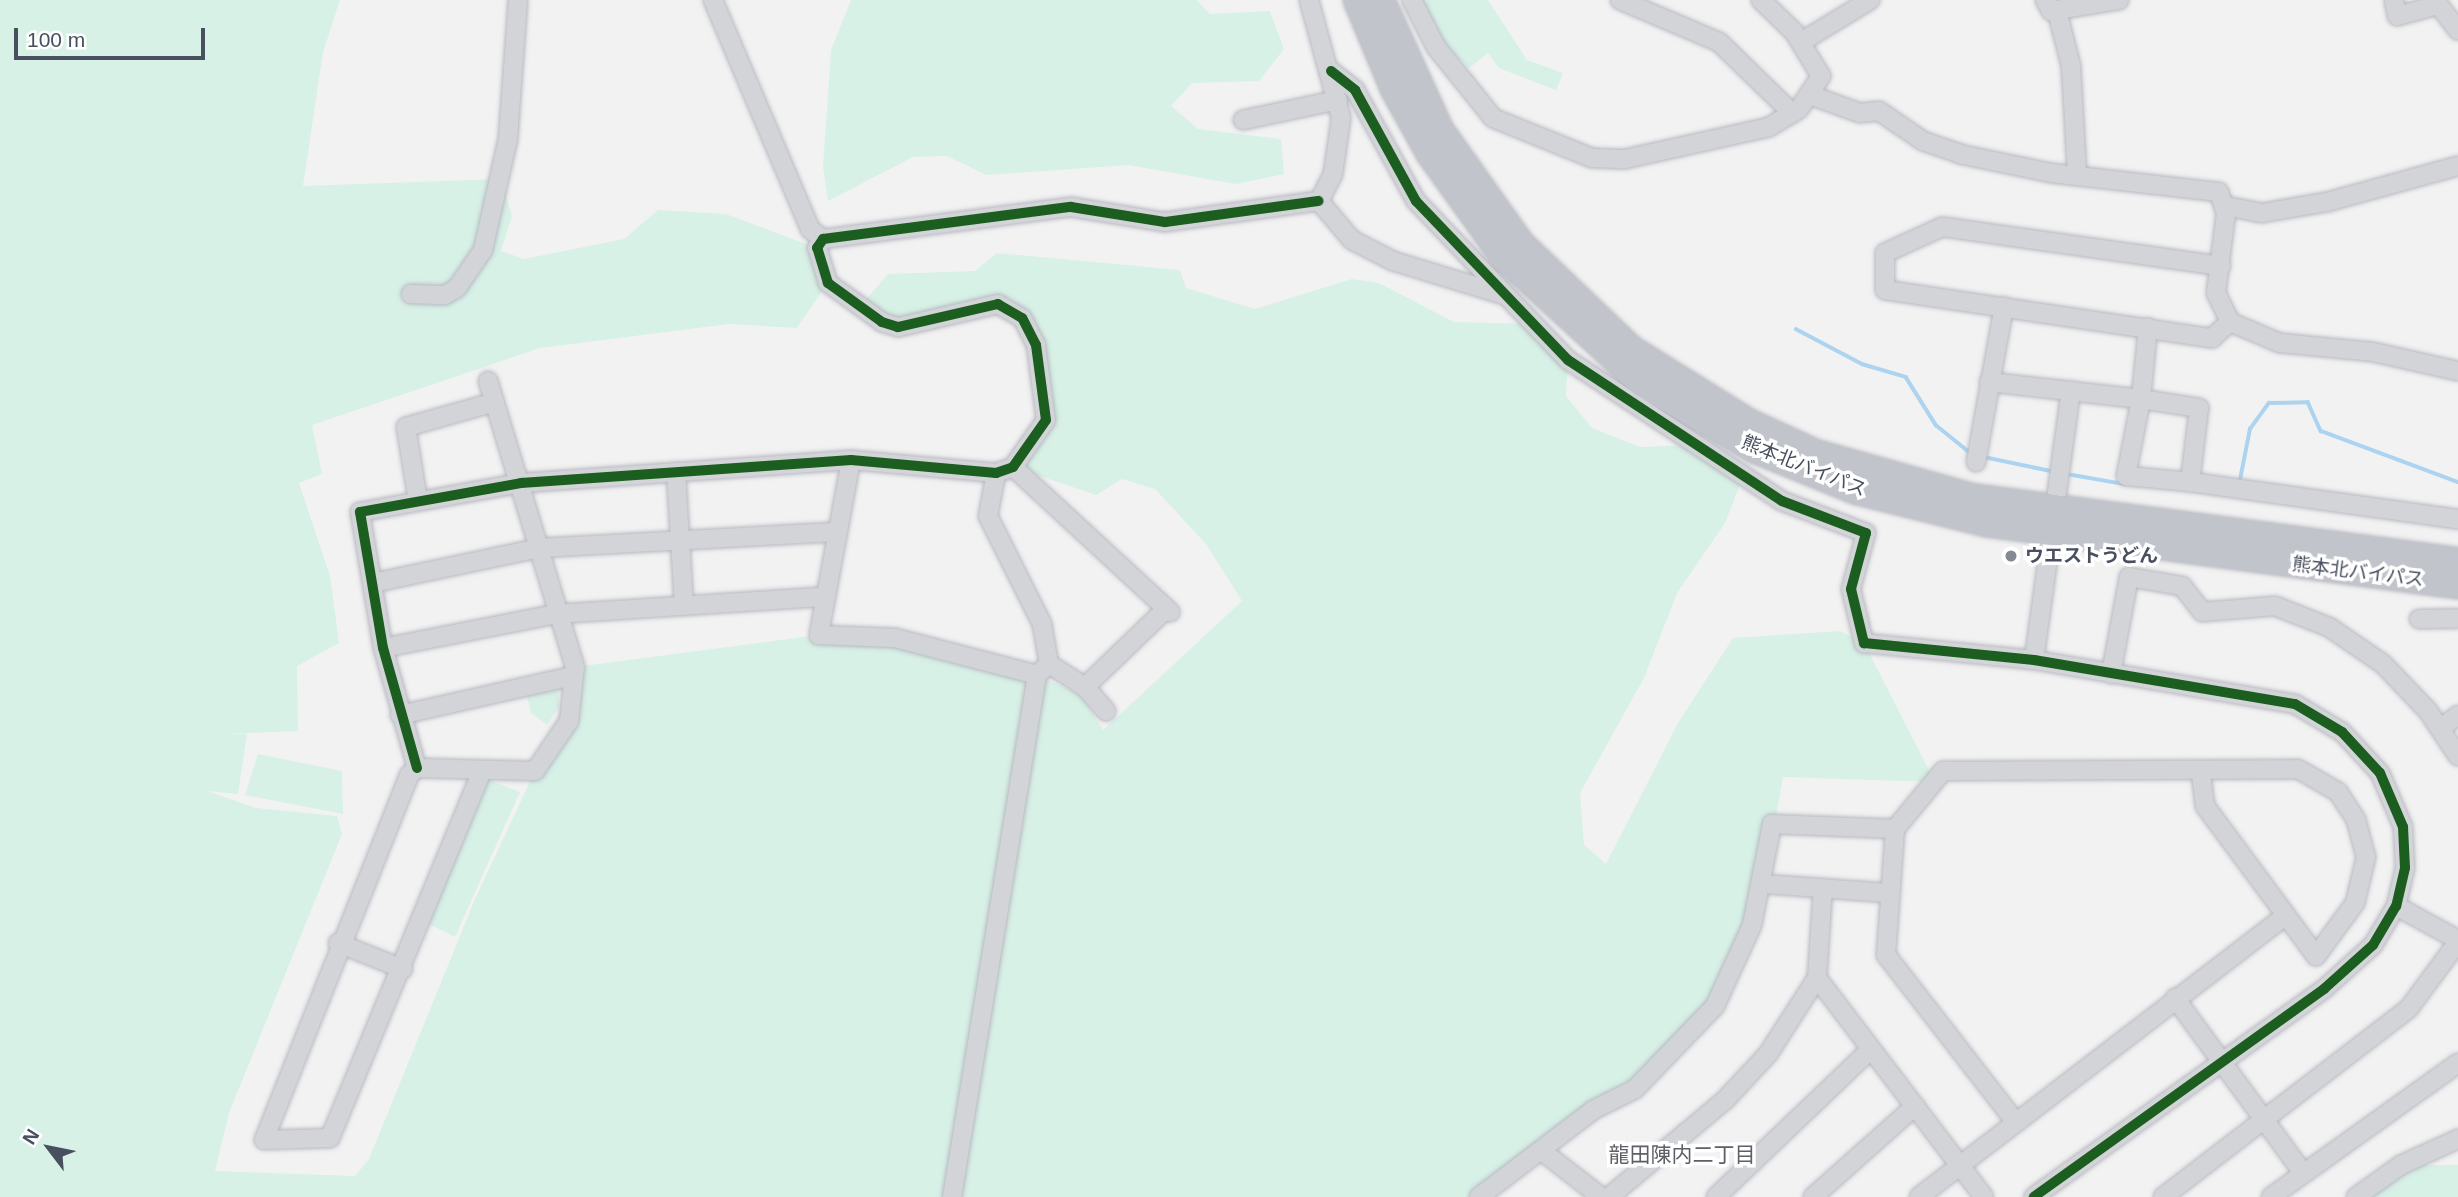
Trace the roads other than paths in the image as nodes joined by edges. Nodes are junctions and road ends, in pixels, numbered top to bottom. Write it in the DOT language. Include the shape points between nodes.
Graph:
graph roads {
  1 [pos="518,0"];
  2 [pos="713,0"];
  3 [pos="1309,0"];
  4 [pos="1357,0"];
  5 [pos="1381,0"];
  6 [pos="1412,0"];
  7 [pos="1620,0"];
  8 [pos="1761,0"];
  9 [pos="1870,0"];
  10 [pos="2119,0"];
  11 [pos="2394,0"];
  12 [pos="2436,2"];
  13 [pos="2051,5"];
  14 [pos="2458,30"];
  15 [pos="1801,42"];
  16 [pos="1331,71"];
  17 [pos="1810,95"];
  18 [pos="1338,100"];
  19 [pos="1792,113"];
  20 [pos="1243,120"];
  21 [pos="2458,166"];
  22 [pos="2077,175"];
  23 [pos="1319,201"];
  24 [pos="2226,206"];
  25 [pos="823,239"];
  26 [pos="2221,266"];
  27 [pos="411,294"];
  28 [pos="1507,296"];
  29 [pos="2004,306"];
  30 [pos="2230,321"];
  31 [pos="2148,327"];
  32 [pos="2458,371"];
  33 [pos="488,382"];
  34 [pos="1989,382"];
  35 [pos="2071,391"];
  36 [pos="2141,399"];
  37 [pos="495,402"];
  38 [pos="851,460"];
  39 [pos="1976,462"];
  40 [pos="1005,470"];
  41 [pos="676,472"];
  42 [pos="2190,482"];
  43 [pos="521,483"];
  44 [pos="418,501"];
  45 [pos="2458,519"];
  46 [pos="2053,521"];
  47 [pos="2182,528"];
  48 [pos="836,532"];
  49 [pos="680,540"];
  50 [pos="539,548"];
  51 [pos="2458,548"];
  52 [pos="2458,561"];
  53 [pos="2415,579"];
  54 [pos="373,583"];
  55 [pos="2458,585"];
  56 [pos="2458,592"];
  57 [pos="822,597"];
  58 [pos="684,606"];
  59 [pos="557,614"];
  60 [pos="2458,618"];
  61 [pos="2419,619"];
  62 [pos="383,648"];
  63 [pos="2034,660"];
  64 [pos="1043,669"];
  65 [pos="2111,674"];
  66 [pos="573,676"];
  67 [pos="1085,687"];
  68 [pos="1106,711"];
  69 [pos="400,715"];
  70 [pos="2458,715"];
  71 [pos="2441,728"];
  72 [pos="2458,756"];
  73 [pos="417,768"];
  74 [pos="482,771"];
  75 [pos="2201,772"];
  76 [pos="1895,829"];
  77 [pos="1764,884"];
  78 [pos="1824,888"];
  79 [pos="1891,893"];
  80 [pos="2396,906"];
  81 [pos="2282,918"];
  82 [pos="2458,941"];
  83 [pos="338,943"];
  84 [pos="403,969"];
  85 [pos="1817,978"];
  86 [pos="2175,998"];
  87 [pos="1871,1049"];
  88 [pos="2458,1063"];
  89 [pos="2223,1064"];
  90 [pos="1915,1106"];
  91 [pos="2264,1119"];
  92 [pos="2014,1120"];
  93 [pos="2458,1139"];
  94 [pos="1542,1151"];
  95 [pos="1958,1163"];
  96 [pos="2303,1173"];
  97 [pos="1484,1195"];
  98 [pos="952,1197"];
  99 [pos="1601,1197"];
  100 [pos="1609,1197"];
  101 [pos="1716,1197"];
  102 [pos="1813,1197"];
  103 [pos="1919,1197"];
  104 [pos="1984,1197"];
  105 [pos="2034,1197"];
  106 [pos="2163,1197"];
  107 [pos="2272,1197"];
  108 [pos="2356,1197"];
  1 -- 27 [label="street" via="508,139 483,250 457,288 445,295"];
  2 -- 25 [label="street" via="810,229"];
  3 -- 16 [label="street"];
  4 -- 46 [label="highway, 熊本北バイパス" via="1394,89 1464,205 1553,307 1642,383 1754,449 1857,491 1986,523"];
  5 -- 46 [label="highway, 熊本北バイパス" via="1418,89 1488,201 1545,271 1631,349 1696,394 1815,453"];
  6 -- 19 [label="street" via="1436,47 1493,118 1592,158 1625,159 1709,142 1769,127"];
  7 -- 19 [label="street" via="1719,42"];
  8 -- 15 [label="street"];
  9 -- 15 [label="street"];
  10 -- 13 [label="street"];
  11 -- 12 [label="street" via="2397,16"];
  12 -- 14 [label="street"];
  13 -- 22 [label="street" via="2071,65"];
  15 -- 17 [label="street" via="1821,76"];
  16 -- 18 [label="street"];
  16 -- 28 [label="street" via="1355,90 1416,201"];
  17 -- 19 [label="street"];
  17 -- 22 [label="street" via="1860,113 1879,111 1923,141 1964,155"];
  18 -- 20 [label="street"];
  18 -- 23 [label="street" via="1337,158"];
  21 -- 24 [label="street" via="2327,202 2262,213"];
  22 -- 24 [label="street" via="2207,188 2219,192"];
  23 -- 25 [label="street" via="1165,222 1072,207"];
  23 -- 28 [label="street" via="1352,240 1393,261"];
  24 -- 26 [label="street"];
  25 -- 40 [label="street" via="817,248 828,283 882,321 898,327 998,304 1022,318 1036,345 1046,420"];
  26 -- 29 [label="street" via="1942,227 1885,253 1885,290"];
  26 -- 30 [label="street" via="2216,293"];
  28 -- 63 [label="street" via="1568,360 1623,401 1812,518 1866,533 1851,589 1864,642"];
  29 -- 31 [label="street"];
  29 -- 34 [label="street"];
  30 -- 31 [label="street" via="2212,338"];
  30 -- 32 [label="street" via="2280,343 2374,352"];
  31 -- 36 [label="street"];
  33 -- 37 [label="street"];
  34 -- 35 [label="street"];
  34 -- 39 [label="street"];
  35 -- 36 [label="street"];
  35 -- 46 [label="street"];
  36 -- 42 [label="street" via="2199,408"];
  36 -- 42 [label="street" via="2126,476"];
  37 -- 43 [label="street"];
  37 -- 44 [label="street" via="407,427"];
  38 -- 40 [label="street"];
  38 -- 41 [label="street"];
  38 -- 48 [label="street"];
  40 -- 64 [label="street" via="988,516 1042,624"];
  40 -- 67 [label="street" via="1168,611"];
  41 -- 43 [label="street"];
  41 -- 49 [label="street"];
  42 -- 45 [label="street"];
  43 -- 44 [label="street"];
  43 -- 50 [label="street"];
  44 -- 54 [label="street" via="360,512"];
  46 -- 47 [label="highway, 熊本北バイパス"];
  46 -- 53 [label="highway, 熊本北バイパス"];
  46 -- 63 [label="street"];
  47 -- 51 [label="highway" via="2285,527"];
  47 -- 52 [label="highway, 熊本北バイパス"];
  48 -- 49 [label="street"];
  48 -- 57 [label="street"];
  49 -- 50 [label="street"];
  49 -- 58 [label="street"];
  50 -- 54 [label="street"];
  50 -- 59 [label="street"];
  53 -- 55 [label="highway, 熊本北バイパス"];
  53 -- 56 [label="highway"];
  54 -- 62 [label="street"];
  57 -- 58 [label="street"];
  57 -- 64 [label="street" via="819,635 895,638"];
  58 -- 59 [label="street"];
  59 -- 62 [label="street"];
  59 -- 66 [label="street"];
  60 -- 61 [label="street"];
  62 -- 69 [label="street"];
  63 -- 65 [label="street"];
  64 -- 67 [label="street"];
  64 -- 98 [label="street"];
  65 -- 71 [label="street" via="2129,577 2182,586 2202,612 2275,606 2329,627 2397,677"];
  65 -- 80 [label="street" via="2295,704 2342,732 2379,773 2398,808 2405,868"];
  66 -- 69 [label="street"];
  66 -- 74 [label="street" via="569,721 549,757 535,771"];
  67 -- 68 [label="street"];
  69 -- 73 [label="street"];
  70 -- 71 [label="street"];
  71 -- 72 [label="street"];
  73 -- 74 [label="street"];
  73 -- 83 [label="street"];
  74 -- 84 [label="street"];
  75 -- 76 [label="street" via="1944,771"];
  75 -- 81 [label="street" via="2205,807"];
  75 -- 81 [label="street" via="2298,769 2331,785 2352,813 2366,858 2362,888 2348,916 2316,956"];
  76 -- 77 [label="street" via="1772,824"];
  76 -- 79 [label="street"];
  77 -- 78 [label="street"];
  77 -- 94 [label="street" via="1727,981 1692,1035 1635,1089 1593,1110"];
  78 -- 79 [label="street"];
  78 -- 85 [label="street"];
  79 -- 92 [label="street" via="1886,955"];
  80 -- 82 [label="street"];
  80 -- 89 [label="street" via="2373,945 2344,974"];
  81 -- 86 [label="street"];
  82 -- 91 [label="street" via="2409,1008"];
  83 -- 84 [label="street"];
  83 -- 84 [label="street" via="264,1140 330,1138"];
  85 -- 87 [label="street"];
  85 -- 100 [label="street" via="1768,1054 1740,1084"];
  86 -- 89 [label="street"];
  86 -- 92 [label="street"];
  87 -- 90 [label="street"];
  87 -- 101 [label="street"];
  88 -- 96 [label="street"];
  89 -- 91 [label="street"];
  89 -- 105 [label="street"];
  90 -- 95 [label="street"];
  90 -- 102 [label="street"];
  91 -- 96 [label="street"];
  91 -- 106 [label="street"];
  92 -- 95 [label="street"];
  93 -- 108 [label="street" via="2401,1165"];
  94 -- 97 [label="street"];
  94 -- 99 [label="street"];
  95 -- 103 [label="street"];
  95 -- 104 [label="street"];
  96 -- 107 [label="street"];
}
